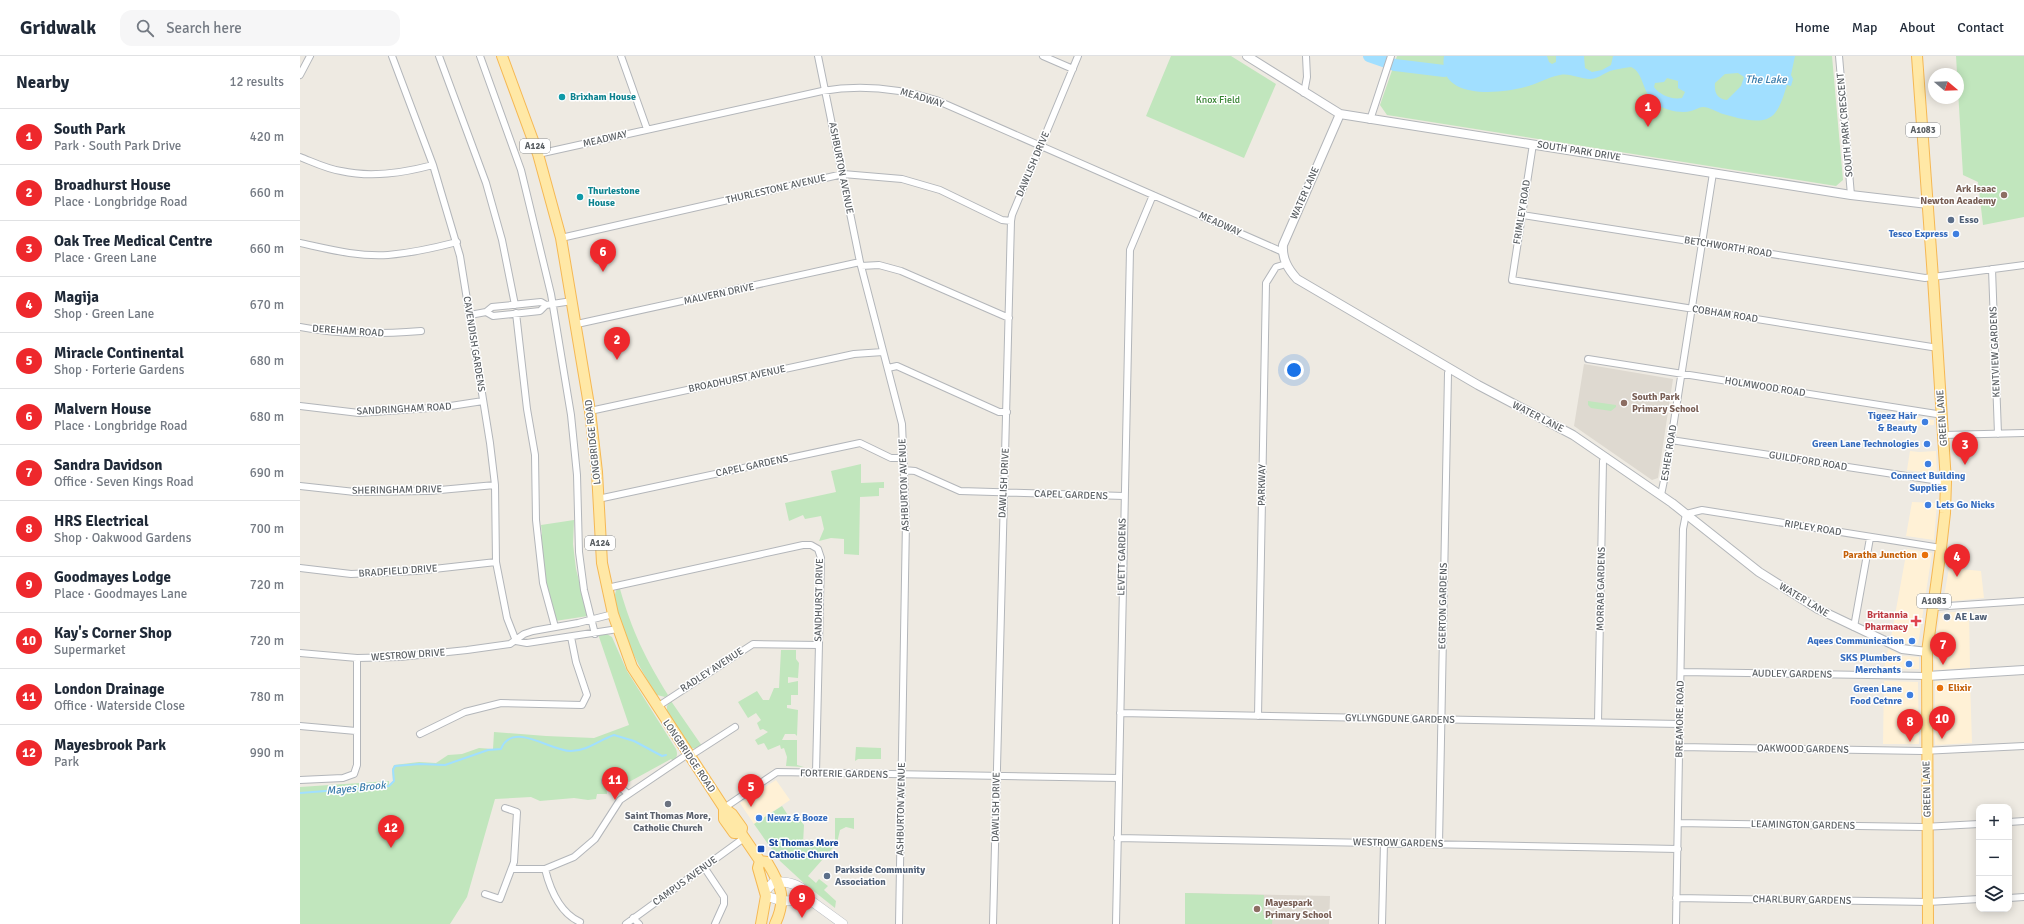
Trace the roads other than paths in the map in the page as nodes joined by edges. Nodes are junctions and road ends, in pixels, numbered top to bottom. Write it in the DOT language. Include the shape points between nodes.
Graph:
graph roads {
  1 [pos="310,56"];
  2 [pos="392,56"];
  3 [pos="439,56"];
  4 [pos="480,56"];
  5 [pos="502,56"];
  6 [pos="621,56"];
  7 [pos="818,56"];
  8 [pos="1043,56"];
  9 [pos="1078,56"];
  10 [pos="1246,56"];
  11 [pos="1306,56"];
  12 [pos="1839,56"];
  13 [pos="1917,56"];
  14 [pos="1389,61"];
  15 [pos="1073,69"];
  16 [pos="300,75"];
  17 [pos="825,91"];
  18 [pos="1304,93"];
  19 [pos="1340,114"];
  20 [pos="1370,120"];
  21 [pos="648,129"];
  22 [pos="1533,144"];
  23 [pos="1041,146"];
  24 [pos="538,154"];
  25 [pos="300,157"];
  26 [pos="433,165"];
  27 [pos="843,174"];
  28 [pos="1713,174"];
  29 [pos="1153,195"];
  30 [pos="1851,195"];
  31 [pos="1928,204"];
  32 [pos="1522,215"];
  33 [pos="1011,221"];
  34 [pos="561,238"];
  35 [pos="457,242"];
  36 [pos="300,243"];
  37 [pos="1702,243"];
  38 [pos="1283,252"];
  39 [pos="861,264"];
  40 [pos="1286,264"];
  41 [pos="2024,265"];
  42 [pos="1992,269"];
  43 [pos="1933,278"];
  44 [pos="1512,280"];
  45 [pos="572,301"];
  46 [pos="549,304"];
  47 [pos="515,305"];
  48 [pos="1692,308"];
  49 [pos="486,312"];
  50 [pos="516,313"];
  51 [pos="470,315"];
  52 [pos="1009,318"];
  53 [pos="577,324"];
  54 [pos="300,327"];
  55 [pos="421,331"];
  56 [pos="1938,348"];
  57 [pos="884,352"];
  58 [pos="1588,359"];
  59 [pos="888,368"];
  60 [pos="1450,369"];
  61 [pos="1681,374"];
  62 [pos="483,401"];
  63 [pos="300,406"];
  64 [pos="590,411"];
  65 [pos="1007,412"];
  66 [pos="1943,415"];
  67 [pos="2024,433"];
  68 [pos="1998,434"];
  69 [pos="1944,435"];
  70 [pos="1671,440"];
  71 [pos="1606,457"];
  72 [pos="903,458"];
  73 [pos="904,470"];
  74 [pos="1946,482"];
  75 [pos="495,485"];
  76 [pos="300,486"];
  77 [pos="1004,493"];
  78 [pos="1661,495"];
  79 [pos="1124,496"];
  80 [pos="598,499"];
  81 [pos="1686,514"];
  82 [pos="1870,538"];
  83 [pos="1941,548"];
  84 [pos="496,562"];
  85 [pos="300,568"];
  86 [pos="607,588"];
  87 [pos="2024,601"];
  88 [pos="1933,607"];
  89 [pos="613,614"];
  90 [pos="592,620"];
  91 [pos="555,627"];
  92 [pos="1854,627"];
  93 [pos="618,629"];
  94 [pos="595,634"];
  95 [pos="571,637"];
  96 [pos="516,641"];
  97 [pos="819,645"];
  98 [pos="1927,652"];
  99 [pos="300,653"];
  100 [pos="357,658"];
  101 [pos="2024,670"];
  102 [pos="1681,672"];
  103 [pos="1927,676"];
  104 [pos="657,707"];
  105 [pos="1120,713"];
  106 [pos="1258,716"];
  107 [pos="1441,720"];
  108 [pos="1598,722"];
  109 [pos="1680,724"];
  110 [pos="300,726"];
  111 [pos="735,727"];
  112 [pos="356,731"];
  113 [pos="420,734"];
  114 [pos="2024,746"];
  115 [pos="1680,747"];
  116 [pos="1927,751"];
  117 [pos="689,755"];
  118 [pos="816,773"];
  119 [pos="902,775"];
  120 [pos="996,776"];
  121 [pos="1119,778"];
  122 [pos="300,780"];
  123 [pos="605,780"];
  124 [pos="627,793"];
  125 [pos="504,808"];
  126 [pos="724,808"];
  127 [pos="2024,821"];
  128 [pos="2012,822"];
  129 [pos="1678,823"];
  130 [pos="1976,824"];
  131 [pos="1928,827"];
  132 [pos="742,836"];
  133 [pos="1117,838"];
  134 [pos="1384,843"];
  135 [pos="1439,844"];
  136 [pos="1678,849"];
  137 [pos="760,861"];
  138 [pos="704,867"];
  139 [pos="512,869"];
  140 [pos="545,869"];
  141 [pos="778,882"];
  142 [pos="766,893"];
  143 [pos="485,894"];
  144 [pos="2024,897"];
  145 [pos="1676,898"];
  146 [pos="2012,898"];
  147 [pos="810,900"];
  148 [pos="1976,900"];
  149 [pos="782,901"];
  150 [pos="1928,902"];
  151 [pos="633,918"];
  152 [pos="571,922"];
  153 [pos="580,922"];
  154 [pos="626,924"];
  155 [pos="639,924"];
  156 [pos="715,924"];
  157 [pos="761,924"];
  158 [pos="776,924"];
  159 [pos="843,924"];
  160 [pos="899,924"];
  161 [pos="993,924"];
  162 [pos="1116,924"];
  163 [pos="1382,924"];
  164 [pos="1676,924"];
  165 [pos="1928,924"];
  1 -- 16 [label="street"];
  2 -- 26 [label="street, CAVENDISH GARDENS"];
  3 -- 47 [label="street" via="486,183 502,240"];
  4 -- 46 [label="street" via="521,170"];
  5 -- 24 [label="main road, LONGBRIDGE ROAD / A124"];
  6 -- 21 [label="street"];
  7 -- 17 [label="street, ASHBURTON AVENUE"];
  8 -- 15 [label="street"];
  9 -- 15 [label="street, DAWLISH DRIVE"];
  10 -- 18 [label="street, SOUTH PARK DRIVE"];
  11 -- 18 [label="street" via="1307,77"];
  12 -- 30 [label="street, SOUTH PARK CRESCENT"];
  13 -- 31 [label="main road, GREEN LANE / A1083"];
  14 -- 20 [label="street"];
  15 -- 23 [label="street, DAWLISH DRIVE"];
  17 -- 21 [label="street, MEADWAY"];
  17 -- 23 [label="street, MEADWAY" via="873,87 912,93 936,100"];
  17 -- 27 [label="street, ASHBURTON AVENUE"];
  18 -- 19 [label="street, SOUTH PARK DRIVE"];
  19 -- 20 [label="street, SOUTH PARK DRIVE"];
  19 -- 38 [label="street, WATER LANE" via="1286,237"];
  20 -- 22 [label="street, SOUTH PARK DRIVE"];
  21 -- 24 [label="street, MEADWAY"];
  22 -- 28 [label="street, SOUTH PARK DRIVE"];
  22 -- 32 [label="street, FRIMLEY ROAD"];
  23 -- 29 [label="street, MEADWAY"];
  23 -- 33 [label="street, DAWLISH DRIVE"];
  24 -- 34 [label="main road, LONGBRIDGE ROAD / A124"];
  25 -- 26 [label="street" via="339,171 356,174 404,172"];
  26 -- 35 [label="street, CAVENDISH GARDENS"];
  27 -- 33 [label="street, THURLESTONE AVENUE" via="902,179 940,190 1002,220"];
  27 -- 34 [label="street, THURLESTONE AVENUE"];
  27 -- 39 [label="street, ASHBURTON AVENUE"];
  28 -- 30 [label="street, SOUTH PARK DRIVE"];
  28 -- 37 [label="street, ESHER ROAD"];
  29 -- 38 [label="street, MEADWAY"];
  29 -- 79 [label="street, LEVETT GARDENS" via="1130,250"];
  30 -- 31 [label="street, SOUTH PARK DRIVE"];
  31 -- 43 [label="main road, GREEN LANE / A1083"];
  32 -- 37 [label="street, BETCHWORTH ROAD"];
  32 -- 44 [label="street, FRIMLEY ROAD"];
  33 -- 52 [label="street, DAWLISH DRIVE"];
  34 -- 45 [label="main road, LONGBRIDGE ROAD / A124"];
  35 -- 36 [label="street" via="426,250 386,255 341,252"];
  35 -- 51 [label="street, CAVENDISH GARDENS"];
  37 -- 43 [label="street, BETCHWORTH ROAD"];
  37 -- 48 [label="street, ESHER ROAD"];
  38 -- 40 [label="street, WATER LANE"];
  39 -- 52 [label="street, MALVERN DRIVE" via="901,271"];
  39 -- 53 [label="street, MALVERN DRIVE"];
  39 -- 57 [label="street, ASHBURTON AVENUE"];
  40 -- 60 [label="street, WATER LANE" via="1297,279"];
  40 -- 106 [label="street, PARKWAY" via="1276,267 1266,283"];
  41 -- 42 [label="street, BETCHWORTH ROAD"];
  42 -- 43 [label="street, BETCHWORTH ROAD"];
  42 -- 68 [label="street, KENTVIEW GARDENS"];
  43 -- 56 [label="main road, GREEN LANE / A1083"];
  44 -- 48 [label="street, COBHAM ROAD"];
  45 -- 46 [label="street"];
  45 -- 53 [label="main road, LONGBRIDGE ROAD / A124"];
  46 -- 47 [label="street" via="541,302"];
  46 -- 50 [label="street" via="540,310"];
  46 -- 90 [label="street" via="571,415 577,475 579,552 584,590"];
  47 -- 49 [label="street" via="492,307"];
  48 -- 56 [label="street, COBHAM ROAD"];
  48 -- 61 [label="street, ESHER ROAD"];
  49 -- 50 [label="street" via="493,316"];
  49 -- 51 [label="street"];
  50 -- 91 [label="street" via="535,455 536,520 543,583"];
  51 -- 62 [label="street, CAVENDISH GARDENS"];
  52 -- 65 [label="street, DAWLISH DRIVE"];
  53 -- 64 [label="main road, LONGBRIDGE ROAD / A124"];
  54 -- 55 [label="street, DEREHAM ROAD" via="377,335"];
  56 -- 66 [label="main road, GREEN LANE / A1083"];
  57 -- 59 [label="street, ASHBURTON AVENUE"];
  57 -- 64 [label="street, BROADHURST AVENUE" via="854,354"];
  58 -- 61 [label="street, HOLMWOOD ROAD"];
  59 -- 65 [label="street" via="897,366 999,412"];
  59 -- 72 [label="street, ASHBURTON AVENUE" via="902,424"];
  60 -- 71 [label="street, WATER LANE" via="1573,435"];
  60 -- 107 [label="street, EGERTON GARDENS"];
  61 -- 66 [label="street, HOLMWOOD ROAD"];
  61 -- 70 [label="street, ESHER ROAD"];
  62 -- 63 [label="street, SANDRINGHAM ROAD" via="444,407 359,413"];
  62 -- 75 [label="street, CAVENDISH GARDENS"];
  64 -- 80 [label="main road, LONGBRIDGE ROAD / A124"];
  65 -- 77 [label="street, DAWLISH DRIVE"];
  66 -- 69 [label="main road, GREEN LANE / A1083"];
  67 -- 68 [label="street"];
  68 -- 69 [label="street"];
  69 -- 74 [label="main road, GREEN LANE / A1083"];
  70 -- 74 [label="street, GUILDFORD ROAD"];
  70 -- 78 [label="street, ESHER ROAD"];
  71 -- 78 [label="street, WATER LANE"];
  71 -- 108 [label="street, MORRAB GARDENS" via="1603,461"];
  72 -- 73 [label="street, ASHBURTON AVENUE"];
  72 -- 80 [label="street, CAPEL GARDENS" via="891,458 860,443"];
  73 -- 77 [label="street, CAPEL GARDENS" via="915,471 960,491"];
  73 -- 119 [label="street, ASHBURTON AVENUE" via="906,521"];
  74 -- 83 [label="main road, GREEN LANE / A1083"];
  75 -- 76 [label="street, SHERINGHAM DRIVE" via="429,491 355,492"];
  75 -- 84 [label="street, CAVENDISH GARDENS"];
  77 -- 79 [label="street, CAPEL GARDENS"];
  77 -- 120 [label="street, DAWLISH DRIVE"];
  78 -- 81 [label="street, WATER LANE"];
  79 -- 105 [label="street, LEVETT GARDENS"];
  80 -- 86 [label="main road, LONGBRIDGE ROAD / A124" via="602,563"];
  81 -- 82 [label="street, RIPLEY ROAD" via="1702,510"];
  81 -- 92 [label="street, WATER LANE" via="1760,572 1818,609"];
  81 -- 102 [label="street, BREAMORE ROAD" via="1683,529"];
  82 -- 83 [label="street, RIPLEY ROAD"];
  82 -- 92 [label="street"];
  83 -- 88 [label="main road, GREEN LANE / A1083"];
  84 -- 85 [label="street, BRADFIELD DRIVE" via="416,571 351,574"];
  84 -- 96 [label="street, CAVENDISH GARDENS" via="507,618"];
  86 -- 89 [label="main road, LONGBRIDGE ROAD / A124"];
  86 -- 97 [label="street, SANDHURST DRIVE" via="803,545 811,546 818,549 821,558"];
  87 -- 88 [label="street"];
  88 -- 98 [label="main road, GREEN LANE / A1083"];
  89 -- 90 [label="street, WESTROW DRIVE"];
  89 -- 93 [label="main road, LONGBRIDGE ROAD / A124"];
  90 -- 91 [label="street, WESTROW DRIVE"];
  90 -- 94 [label="street"];
  91 -- 96 [label="street, WESTROW DRIVE" via="524,634"];
  92 -- 98 [label="street, WATER LANE" via="1902,649"];
  93 -- 94 [label="street, WESTROW DRIVE"];
  93 -- 104 [label="main road, LONGBRIDGE ROAD / A124" via="632,667"];
  94 -- 95 [label="street, WESTROW DRIVE"];
  95 -- 96 [label="street, WESTROW DRIVE"];
  95 -- 113 [label="street" via="587,695 582,705 501,703 465,712"];
  96 -- 100 [label="street, WESTROW DRIVE" via="502,646 460,651"];
  97 -- 104 [label="street, RADLEY AVENUE" via="753,644"];
  97 -- 118 [label="street, SANDHURST DRIVE"];
  98 -- 103 [label="main road, GREEN LANE / A1083"];
  99 -- 100 [label="street, WESTROW DRIVE"];
  100 -- 112 [label="street"];
  101 -- 103 [label="street"];
  102 -- 103 [label="street, AUDLEY GARDENS"];
  102 -- 109 [label="street, BREAMORE ROAD"];
  103 -- 116 [label="main road, GREEN LANE / A1083"];
  104 -- 117 [label="main road, LONGBRIDGE ROAD / A124"];
  105 -- 106 [label="street, GYLLYNGDUNE GARDENS"];
  105 -- 121 [label="street, LEVETT GARDENS"];
  106 -- 107 [label="street, GYLLYNGDUNE GARDENS"];
  107 -- 108 [label="street, GYLLYNGDUNE GARDENS"];
  107 -- 135 [label="street, EGERTON GARDENS"];
  108 -- 109 [label="street, GYLLYNGDUNE GARDENS"];
  109 -- 115 [label="street, BREAMORE ROAD"];
  110 -- 112 [label="street"];
  111 -- 117 [label="street"];
  112 -- 122 [label="street" via="357,765 354,774 343,778"];
  114 -- 116 [label="street, OAKWOOD GARDENS"];
  115 -- 116 [label="street, OAKWOOD GARDENS"];
  115 -- 129 [label="street, BREAMORE ROAD"];
  116 -- 131 [label="main road, GREEN LANE / A1083"];
  117 -- 124 [label="street"];
  117 -- 126 [label="main road, LONGBRIDGE ROAD / A124"];
  118 -- 119 [label="street, FORTERIE GARDENS"];
  118 -- 126 [label="street, FORTERIE GARDENS" via="775,773"];
  119 -- 120 [label="street, FORTERIE GARDENS"];
  119 -- 160 [label="street, ASHBURTON AVENUE"];
  120 -- 121 [label="street, FORTERIE GARDENS"];
  120 -- 161 [label="street, DAWLISH DRIVE"];
  121 -- 133 [label="street, LEVETT GARDENS"];
  123 -- 124 [label="street" via="613,781"];
  124 -- 140 [label="street" via="615,806 594,839 581,852 565,862"];
  125 -- 139 [label="street" via="517,812"];
  126 -- 132 [label="main road, LONGBRIDGE ROAD / A124" via="742,828"];
  127 -- 128 [label="street"];
  129 -- 131 [label="street, LEAMINGTON GARDENS"];
  129 -- 136 [label="street, BREAMORE ROAD"];
  130 -- 131 [label="street, LEAMINGTON GARDENS"];
  131 -- 150 [label="main road, GREEN LANE / A1083"];
  132 -- 137 [label="main road, LONGBRIDGE ROAD / A124"];
  132 -- 138 [label="street, CAMPUS AVENUE"];
  133 -- 134 [label="street, WESTROW GARDENS"];
  133 -- 162 [label="street, LEVETT GARDENS"];
  134 -- 135 [label="street, WESTROW GARDENS"];
  134 -- 163 [label="street"];
  135 -- 136 [label="street, WESTROW GARDENS"];
  136 -- 145 [label="street, BREAMORE ROAD"];
  137 -- 141 [label="main road, LONGBRIDGE ROAD / A124" via="767,862"];
  137 -- 142 [label="main road, LONGBRIDGE ROAD / A124" via="758,868"];
  138 -- 151 [label="street, CAMPUS AVENUE"];
  138 -- 156 [label="street" via="724,897 724,904"];
  139 -- 140 [label="street"];
  139 -- 143 [label="street" via="500,898"];
  140 -- 152 [label="street" via="552,893"];
  141 -- 142 [label="main road" via="771,884"];
  141 -- 147 [label="main road" via="798,886 809,894"];
  141 -- 149 [label="main road, LONGBRIDGE ROAD / A124"];
  142 -- 149 [label="main road"];
  142 -- 157 [label="main road"];
  144 -- 146 [label="street"];
  145 -- 150 [label="street, CHARLBURY GARDENS"];
  145 -- 164 [label="street, BREAMORE ROAD"];
  147 -- 149 [label="main road"];
  147 -- 159 [label="main road"];
  148 -- 150 [label="street, CHARLBURY GARDENS"];
  149 -- 158 [label="main road, LONGBRIDGE ROAD / A124" via="781,913"];
  150 -- 165 [label="main road, GREEN LANE / A1083"];
  151 -- 154 [label="street, CAMPUS AVENUE"];
  151 -- 155 [label="street"];
  152 -- 153 [label="street"];
}
